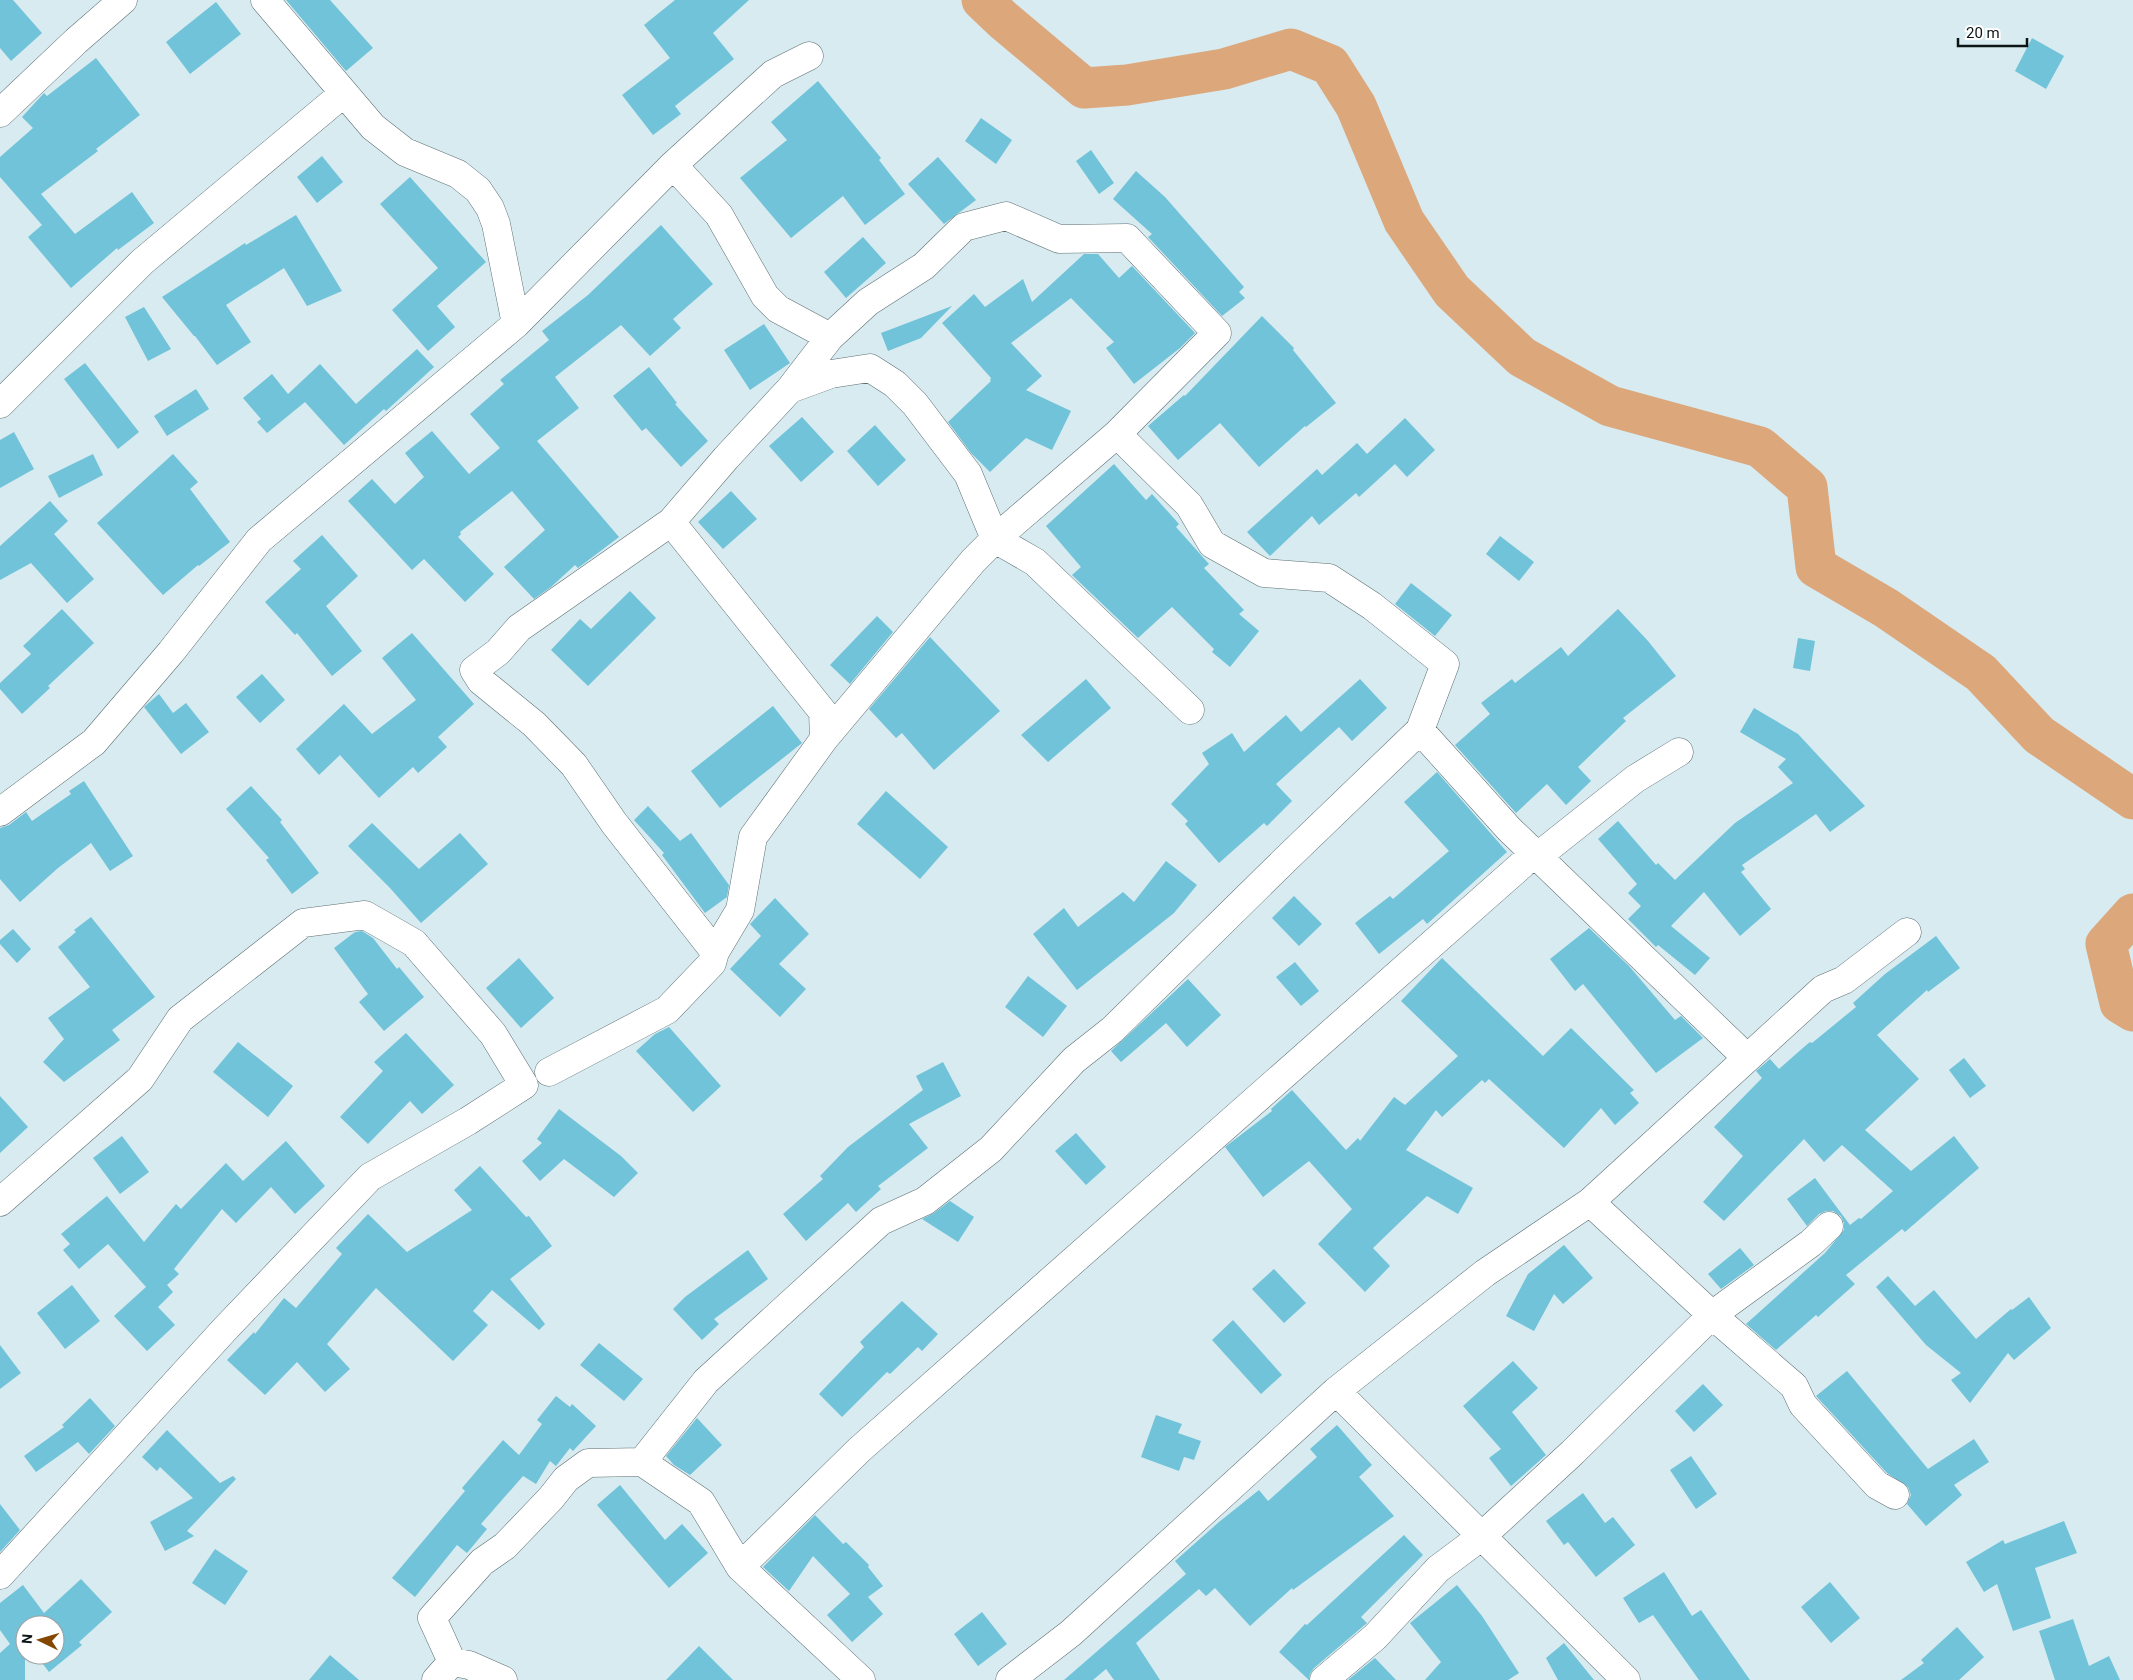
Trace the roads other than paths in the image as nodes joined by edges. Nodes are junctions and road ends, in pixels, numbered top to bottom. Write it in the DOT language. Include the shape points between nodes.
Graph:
graph roads {
  1 [pos="123,0"];
  2 [pos="265,0"];
  3 [pos="809,56"];
  4 [pos="344,93"];
  5 [pos="0,113"];
  6 [pos="673,165"];
  7 [pos="516,324"];
  8 [pos="830,337"];
  9 [pos="790,389"];
  10 [pos="0,404"];
  11 [pos="1117,434"];
  12 [pos="671,522"];
  13 [pos="995,539"];
  14 [pos="1190,710"];
  15 [pos="1420,730"];
  16 [pos="824,739"];
  17 [pos="1678,752"];
  18 [pos="0,812"];
  19 [pos="1538,856"];
  20 [pos="1907,932"];
  21 [pos="714,952"];
  22 [pos="1747,1058"];
  23 [pos="549,1072"];
  24 [pos="0,1202"];
  25 [pos="1590,1202"];
  26 [pos="1829,1226"];
  27 [pos="1712,1315"];
  28 [pos="1336,1392"];
  29 [pos="642,1462"];
  30 [pos="1895,1495"];
  31 [pos="1482,1536"];
  32 [pos="740,1567"];
  33 [pos="0,1575"];
  34 [pos="444,1671"];
  35 [pos="503,1680"];
  36 [pos="861,1680"];
  37 [pos="1010,1680"];
  38 [pos="1324,1680"];
  39 [pos="1626,1680"];
  1 -- 5 [label="street"];
  2 -- 4 [label="street"];
  3 -- 6 [label="street" via="772,74"];
  4 -- 7 [label="street" via="373,127 405,152 458,174 478,190 496,224"];
  4 -- 10 [label="street" via="142,262"];
  6 -- 7 [label="street"];
  6 -- 8 [label="street" via="719,215 765,296 778,309"];
  7 -- 18 [label="street" via="259,540 171,652 94,742"];
  8 -- 9 [label="street"];
  8 -- 11 [label="street" via="868,302 924,266 964,226 1006,216 1059,239 1127,238 1217,333"];
  9 -- 12 [label="street"];
  9 -- 13 [label="street" via="831,374 870,368 895,384 915,404 968,474"];
  11 -- 13 [label="street"];
  11 -- 15 [label="street" via="1189,504 1212,544 1264,573 1328,578 1372,606 1446,664"];
  12 -- 16 [label="street" via="824,712"];
  12 -- 21 [label="street" via="519,628 498,652 474,670 481,681 534,724 574,765 614,824"];
  13 -- 14 [label="street" via="1035,562"];
  13 -- 16 [label="street"];
  15 -- 19 [label="street" via="1509,829"];
  15 -- 29 [label="street" via="1112,1030 1074,1060 991,1149 925,1201 881,1222 706,1381"];
  16 -- 21 [label="street" via="753,837 740,910"];
  17 -- 19 [label="street" via="1636,778"];
  19 -- 22 [label="street"];
  19 -- 32 [label="street" via="1526,861 859,1450"];
  20 -- 22 [label="street" via="1844,980 1822,988"];
  21 -- 23 [label="street" via="712,962 667,1010"];
  22 -- 25 [label="street"];
  24 -- 33 [label="street" via="140,1079 180,1019 303,923 365,915 414,943 493,1034 524,1085 370,1177 225,1329"];
  25 -- 27 [label="street"];
  25 -- 28 [label="street" via="1486,1273"];
  26 -- 27 [label="street" via="1811,1243"];
  27 -- 30 [label="street" via="1794,1386 1803,1405 1877,1486"];
  27 -- 31 [label="street" via="1572,1453"];
  28 -- 31 [label="street"];
  28 -- 37 [label="street" via="1071,1633"];
  29 -- 32 [label="street" via="701,1502"];
  29 -- 34 [label="street" via="588,1463 566,1479 505,1546 482,1562 432,1618"];
  31 -- 38 [label="street" via="1438,1569 1375,1637"];
  31 -- 39 [label="street"];
  32 -- 36 [label="street"];
  34 -- 35 [label="street" via="469,1665"];
}
